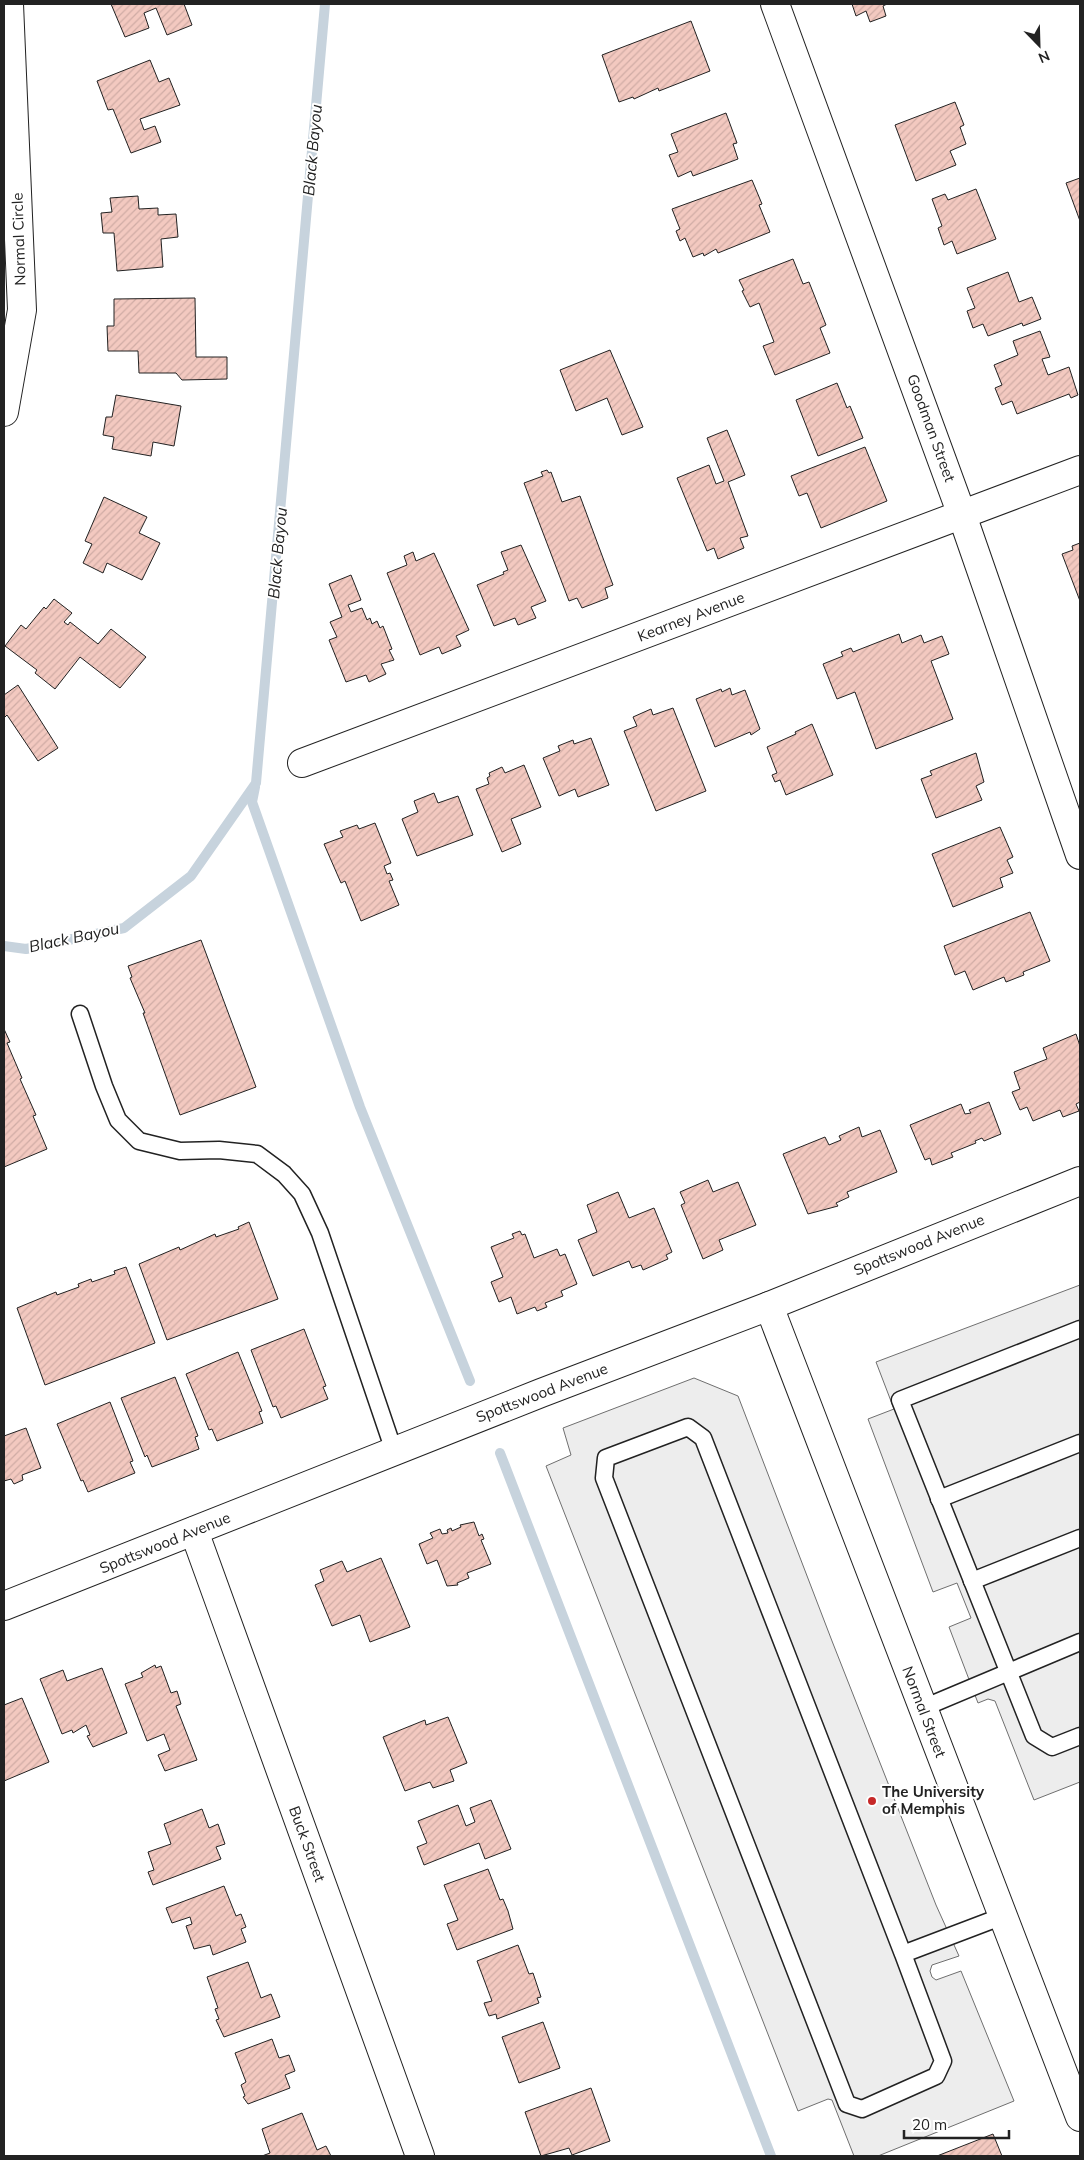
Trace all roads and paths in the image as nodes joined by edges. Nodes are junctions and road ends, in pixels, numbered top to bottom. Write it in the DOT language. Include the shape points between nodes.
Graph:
graph roads {
  1 [pos="9,4"];
  2 [pos="775,4"];
  3 [pos="4,412"];
  4 [pos="1080,470"];
  5 [pos="962,515"];
  6 [pos="302,763"];
  7 [pos="1080,854"];
  8 [pos="80,1014"];
  9 [pos="1080,1181"];
  10 [pos="769,1306"];
  11 [pos="1080,1329"];
  12 [pos="1080,1443"];
  13 [pos="394,1451"];
  14 [pos="939,1499"];
  15 [pos="194,1531"];
  16 [pos="1080,1538"];
  17 [pos="972,1581"];
  18 [pos="4,1606"];
  19 [pos="1080,1642"];
  20 [pos="1008,1671"];
  21 [pos="923,1708"];
  22 [pos="1080,1736"];
  23 [pos="1003,1916"];
  24 [pos="903,1954"];
  25 [pos="1080,2117"];
  26 [pos="420,2156"];
  1 -- 3 [label="street, Normal Circle" via="22,310"];
  2 -- 5 [label="street, Goodman Street"];
  4 -- 5 [label="street, Kearney Avenue"];
  5 -- 6 [label="street, Kearney Avenue"];
  5 -- 7 [label="street, Goodman Street"];
  8 -- 13 [label="lane" via="118,1120 139,1141 180,1151 219,1150 257,1154 284,1174 302,1194 320,1233"];
  9 -- 10 [label="street, Spottswood Avenue"];
  10 -- 13 [label="street, Spottswood Avenue"];
  10 -- 21 [label="street, Normal Street"];
  11 -- 14 [label="lane" via="900,1400"];
  12 -- 14 [label="lane"];
  13 -- 15 [label="street, Spottswood Avenue"];
  14 -- 17 [label="lane"];
  15 -- 18 [label="street, Spottswood Avenue"];
  15 -- 26 [label="street, Buck Street"];
  16 -- 17 [label="lane"];
  17 -- 20 [label="lane"];
  19 -- 20 [label="lane"];
  20 -- 21 [label="lane"];
  20 -- 22 [label="lane" via="1034,1736 1052,1747"];
  21 -- 23 [label="street, Normal Street"];
  23 -- 24 [label="lane"];
  23 -- 25 [label="street, Normal Street"];
  24 -- 24 [label="lane" via="943,2061 936,2076 862,2109 847,2104 604,1478 606,1458 688,1427 703,1438"];
}
